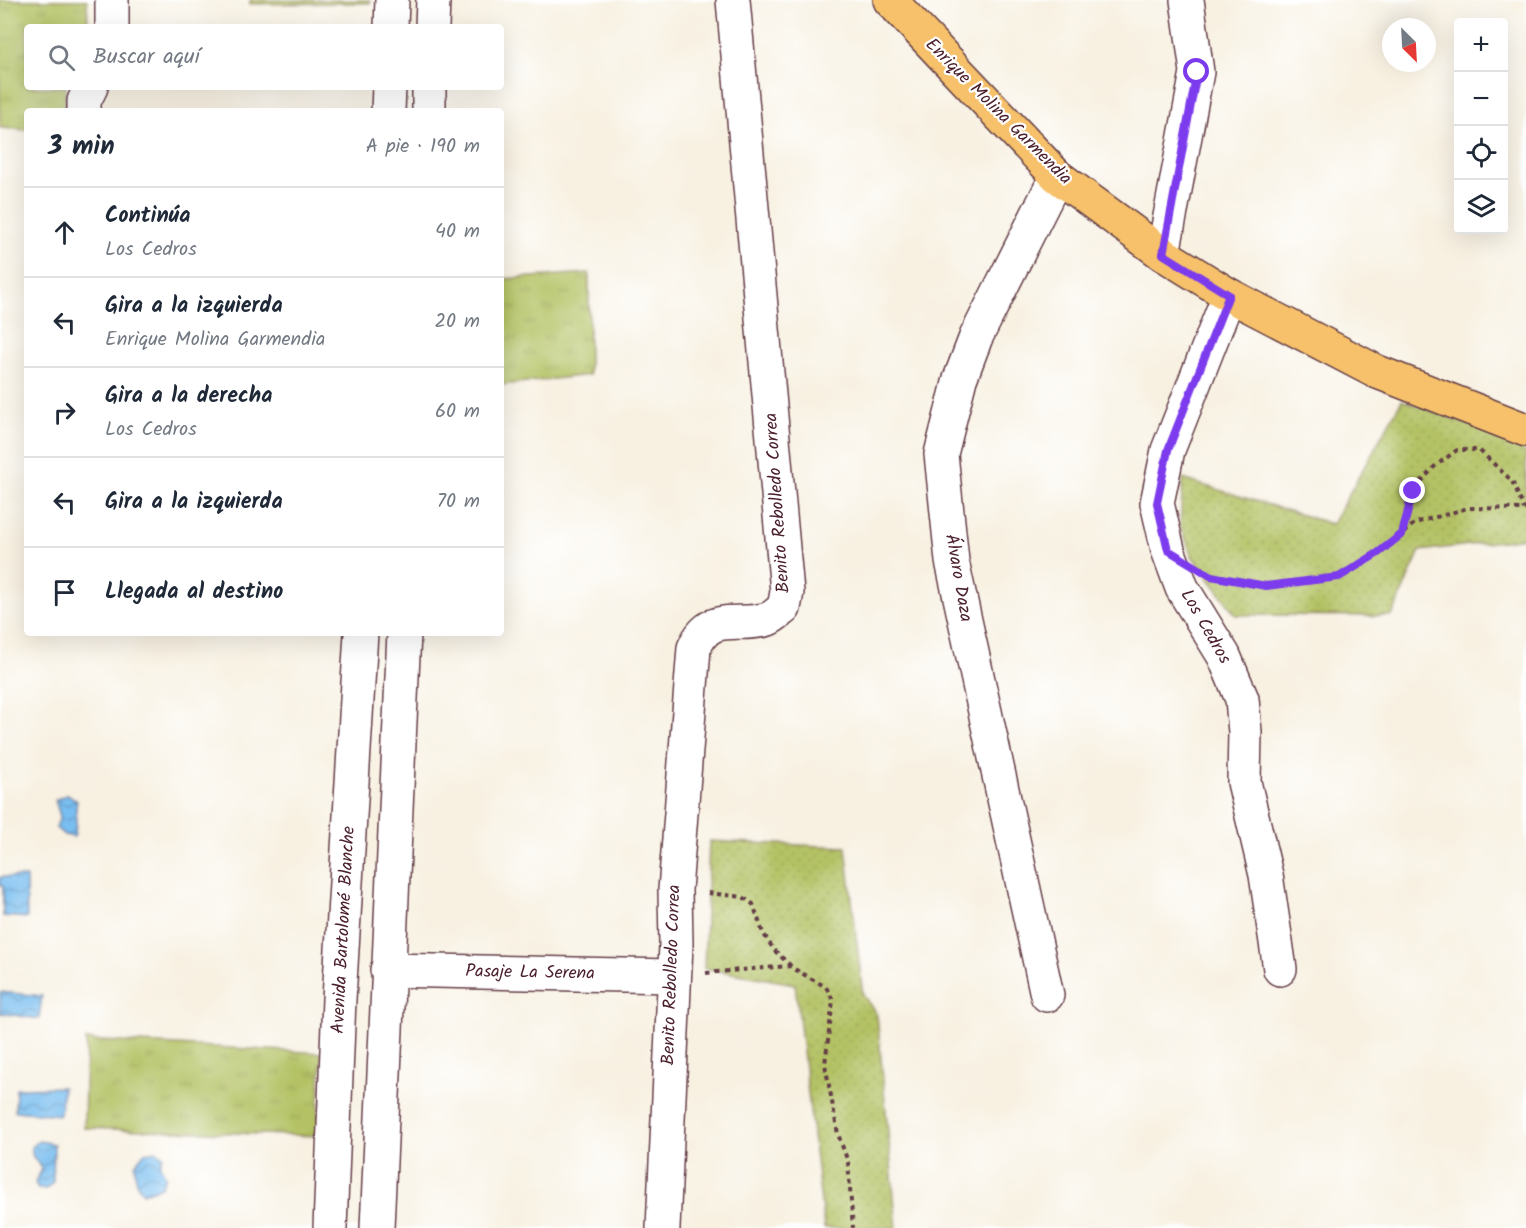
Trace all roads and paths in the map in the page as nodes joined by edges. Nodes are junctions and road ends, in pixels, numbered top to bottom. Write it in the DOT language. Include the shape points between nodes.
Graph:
graph roads {
  1 [pos="112,0"];
  2 [pos="392,0"];
  3 [pos="433,0"];
  4 [pos="733,0"];
  5 [pos="890,0"];
  6 [pos="1187,0"];
  7 [pos="112,24"];
  8 [pos="391,24"];
  9 [pos="432,24"];
  10 [pos="90,90"];
  11 [pos="389,90"];
  12 [pos="429,90"];
  13 [pos="84,108"];
  14 [pos="388,108"];
  15 [pos="429,108"];
  16 [pos="1057,176"];
  17 [pos="1163,254"];
  18 [pos="1229,295"];
  19 [pos="1526,430"];
  20 [pos="1525,509"];
  21 [pos="1402,534"];
  22 [pos="1168,550"];
  23 [pos="361,636"];
  24 [pos="404,636"];
  25 [pos="675,890"];
  26 [pos="794,968"];
  27 [pos="1280,969"];
  28 [pos="387,970"];
  29 [pos="673,976"];
  30 [pos="1047,995"];
  31 [pos="330,1228"];
  32 [pos="377,1228"];
  33 [pos="663,1228"];
  34 [pos="853,1228"];
  1 -- 7 [label="street"];
  2 -- 8 [label="street"];
  3 -- 9 [label="street"];
  4 -- 25 [label="street, Benito Rebolledo Correa" via="787,592 784,608 769,619 716,623 701,633 694,648"];
  5 -- 16 [label="main road, Enrique Molina Garmendia"];
  6 -- 17 [label="street" via="1197,72"];
  10 -- 13 [label="street"];
  11 -- 14 [label="street"];
  12 -- 15 [label="street"];
  16 -- 17 [label="main road, Enrique Molina Garmendia"];
  16 -- 30 [label="street, Álvaro Daza" via="976,337 960,380 941,454 952,561"];
  17 -- 18 [label="main road, Enrique Molina Garmendia"];
  18 -- 19 [label="main road, Enrique Molina Garmendia" via="1375,371"];
  18 -- 22 [label="street, Los Cedros" via="1168,450 1157,503"];
  20 -- 21 [label="path" via="1468,508 1415,523"];
  20 -- 21 [label="path" via="1512,481 1479,450 1457,450 1434,466 1413,491"];
  21 -- 22 [label="path" via="1339,577 1266,586 1211,576"];
  22 -- 27 [label="street, Los Cedros" via="1182,588 1224,656 1242,699 1244,782 1266,875"];
  23 -- 31 [label="street, Avenida Bartolomé Blanche"];
  24 -- 28 [label="street"];
  25 -- 26 [label="path" via="743,897 753,904 774,950"];
  25 -- 29 [label="street, Benito Rebolledo Correa"];
  26 -- 29 [label="path"];
  26 -- 34 [label="path" via="826,987 833,1000 825,1064 838,1134 848,1162"];
  28 -- 29 [label="street, Pasaje La Serena"];
  28 -- 32 [label="street"];
  29 -- 33 [label="street, Benito Rebolledo Correa"];
}
